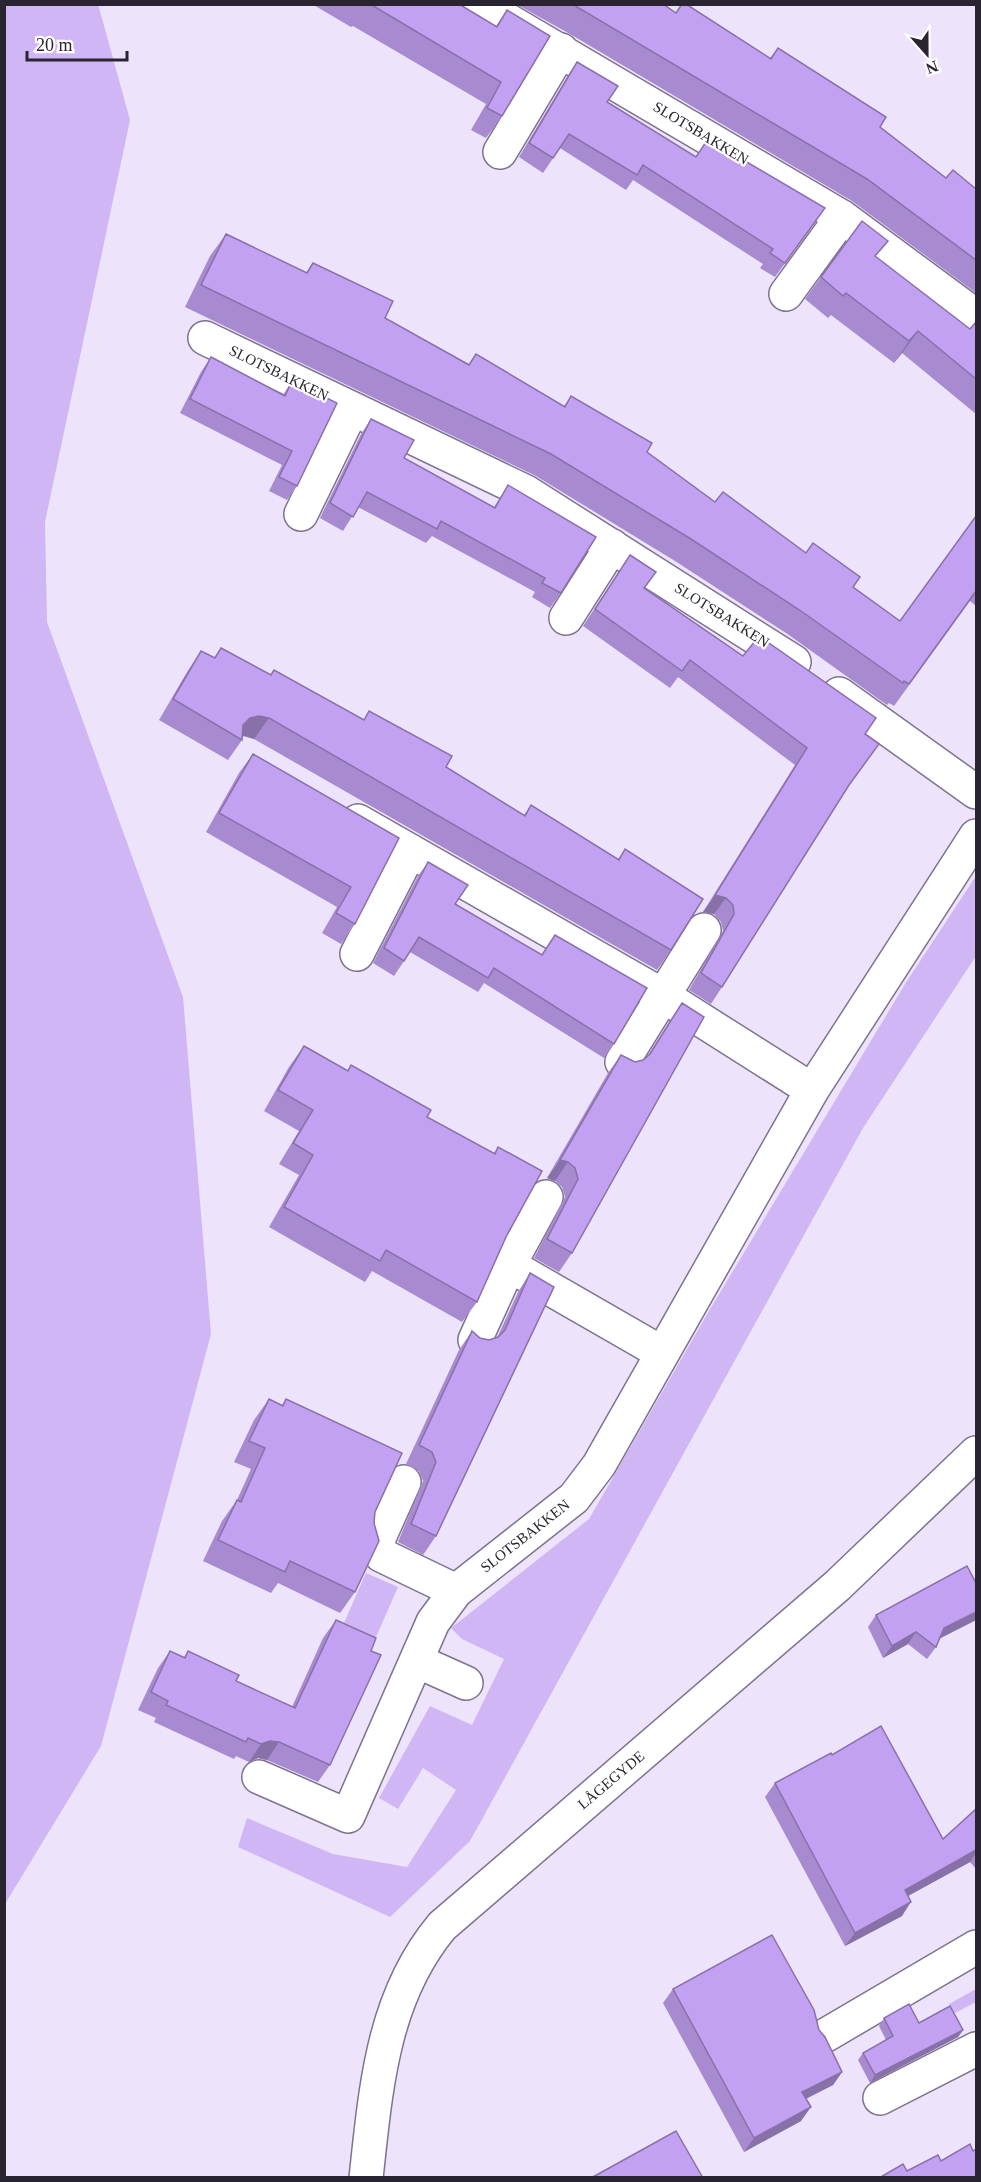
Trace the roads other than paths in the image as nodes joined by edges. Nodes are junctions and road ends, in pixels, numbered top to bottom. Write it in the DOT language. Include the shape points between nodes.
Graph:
graph roads {
  1 [pos="480,4"];
  2 [pos="561,50"];
  3 [pos="500,152"];
  4 [pos="842,217"];
  5 [pos="786,294"];
  6 [pos="976,316"];
  7 [pos="205,338"];
  8 [pos="352,409"];
  9 [pos="301,514"];
  10 [pos="612,546"];
  11 [pos="566,618"];
  12 [pos="976,792"];
  13 [pos="327,803"];
  14 [pos="976,836"];
  15 [pos="410,851"];
  16 [pos="704,930"];
  17 [pos="357,954"];
  18 [pos="662,995"];
  19 [pos="622,1062"];
  20 [pos="812,1090"];
  21 [pos="546,1197"];
  22 [pos="509,1265"];
  23 [pos="475,1340"];
  24 [pos="662,1353"];
  25 [pos="976,1453"];
  26 [pos="404,1482"];
  27 [pos="456,1592"];
  28 [pos="417,1661"];
  29 [pos="466,1683"];
  30 [pos="259,1777"];
  31 [pos="976,1947"];
  32 [pos="826,2035"];
  33 [pos="976,2049"];
  34 [pos="880,2098"];
  35 [pos="366,2178"];
  1 -- 2 [label="street, SLOTSBAKKEN"];
  2 -- 3 [label="street"];
  2 -- 4 [label="street, SLOTSBAKKEN"];
  4 -- 5 [label="street"];
  4 -- 6 [label="street, SLOTSBAKKEN"];
  7 -- 8 [label="street, SLOTSBAKKEN"];
  8 -- 9 [label="street"];
  8 -- 10 [label="street, SLOTSBAKKEN" via="526,492"];
  10 -- 11 [label="street"];
  10 -- 12 [label="street, SLOTSBAKKEN" via="775,648"];
  13 -- 15 [label="street"];
  14 -- 20 [label="street, SLOTSBAKKEN"];
  15 -- 17 [label="street"];
  15 -- 18 [label="street"];
  16 -- 18 [label="street"];
  18 -- 19 [label="street"];
  18 -- 20 [label="street"];
  20 -- 24 [label="street, SLOTSBAKKEN"];
  21 -- 22 [label="street"];
  22 -- 23 [label="street"];
  22 -- 24 [label="street"];
  24 -- 27 [label="street, SLOTSBAKKEN" via="599,1465 574,1498"];
  25 -- 35 [label="street, LÅGEGYDE" via="844,1579 488,1884 435,1935 406,1983 386,2034"];
  26 -- 27 [label="street" via="378,1540 381,1555"];
  27 -- 28 [label="street, SLOTSBAKKEN" via="434,1623"];
  28 -- 29 [label="street"];
  28 -- 30 [label="street, SLOTSBAKKEN" via="348,1816"];
  31 -- 32 [label="street"];
  33 -- 34 [label="street"];
}
